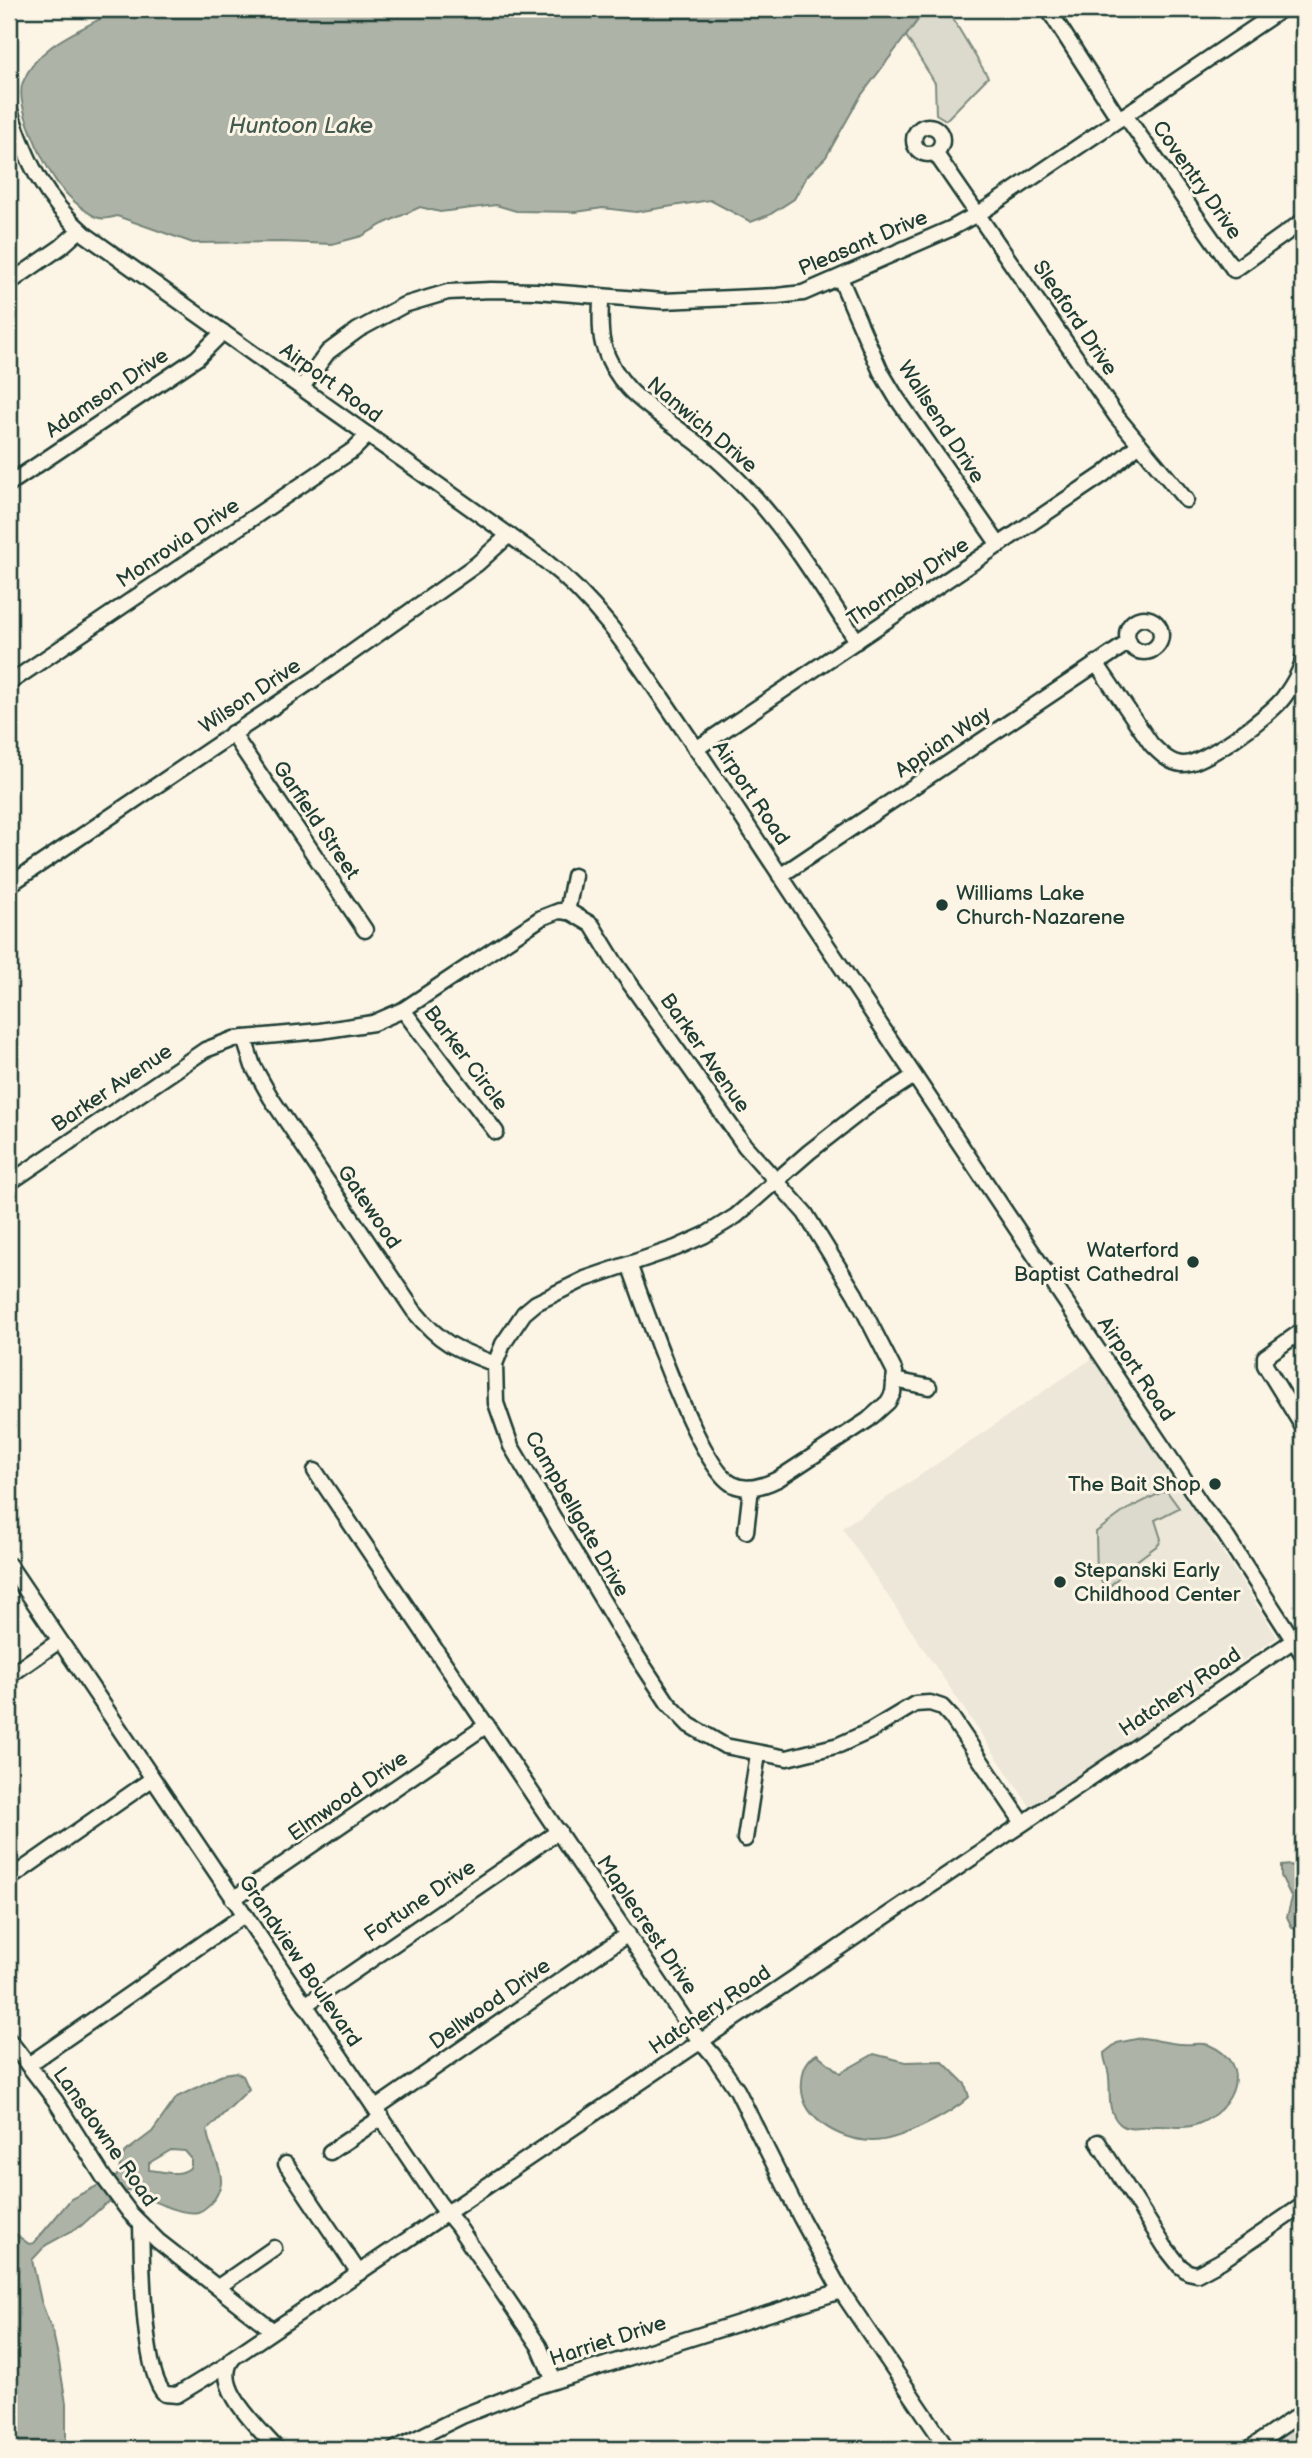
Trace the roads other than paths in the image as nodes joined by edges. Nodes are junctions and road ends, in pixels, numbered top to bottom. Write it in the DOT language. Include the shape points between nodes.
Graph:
graph roads {
  1 [pos="1048,9"];
  2 [pos="1282,9"];
  3 [pos="9,108"];
  4 [pos="1122,117"];
  5 [pos="936,154"];
  6 [pos="978,214"];
  7 [pos="1303,222"];
  8 [pos="80,230"];
  9 [pos="840,278"];
  10 [pos="9,283"];
  11 [pos="601,296"];
  12 [pos="223,332"];
  13 [pos="302,387"];
  14 [pos="368,435"];
  15 [pos="1139,444"];
  16 [pos="9,484"];
  17 [pos="1186,500"];
  18 [pos="509,535"];
  19 [pos="999,545"];
  20 [pos="857,641"];
  21 [pos="1129,642"];
  22 [pos="1303,659"];
  23 [pos="1096,663"];
  24 [pos="9,683"];
  25 [pos="232,733"];
  26 [pos="696,749"];
  27 [pos="574,876"];
  28 [pos="780,876"];
  29 [pos="9,885"];
  30 [pos="566,912"];
  31 [pos="365,930"];
  32 [pos="403,1010"];
  33 [pos="244,1038"];
  34 [pos="914,1076"];
  35 [pos="496,1132"];
  36 [pos="776,1182"];
  37 [pos="9,1183"];
  38 [pos="629,1264"];
  39 [pos="1303,1330"];
  40 [pos="495,1364"];
  41 [pos="894,1380"];
  42 [pos="929,1387"];
  43 [pos="1303,1427"];
  44 [pos="315,1471"];
  45 [pos="751,1488"];
  46 [pos="746,1531"];
  47 [pos="9,1565"];
  48 [pos="1298,1637"];
  49 [pos="59,1641"];
  50 [pos="1303,1655"];
  51 [pos="9,1676"];
  52 [pos="487,1725"];
  53 [pos="758,1754"];
  54 [pos="152,1779"];
  55 [pos="1023,1823"];
  56 [pos="559,1831"];
  57 [pos="745,1839"];
  58 [pos="9,1879"];
  59 [pos="233,1899"];
  60 [pos="244,1915"];
  61 [pos="628,1934"];
  62 [pos="305,2005"];
  63 [pos="9,2040"];
  64 [pos="701,2041"];
  65 [pos="28,2065"];
  66 [pos="379,2112"];
  67 [pos="1098,2142"];
  68 [pos="330,2152"];
  69 [pos="286,2164"];
  70 [pos="1303,2205"];
  71 [pos="447,2213"];
  72 [pos="141,2224"];
  73 [pos="274,2248"];
  74 [pos="359,2273"];
  75 [pos="218,2287"];
  76 [pos="841,2291"];
  77 [pos="272,2330"];
  78 [pos="228,2364"];
  79 [pos="554,2381"];
  80 [pos="1303,2412"];
  81 [pos="277,2449"];
  82 [pos="395,2449"];
  83 [pos="947,2449"];
  84 [pos="1249,2449"];
  1 -- 4 [label="street, Coventry Drive"];
  2 -- 4 [label="street, Pleasant Drive"];
  3 -- 8 [label="street, Airport Road" via="37,178"];
  4 -- 6 [label="street, Pleasant Drive"];
  4 -- 7 [label="street, Coventry Drive" via="1234,270"];
  5 -- 6 [label="street, Sleaford Drive"];
  6 -- 9 [label="street, Pleasant Drive"];
  6 -- 15 [label="street, Sleaford Drive"];
  8 -- 10 [label="street"];
  8 -- 12 [label="street, Airport Road"];
  9 -- 11 [label="street, Pleasant Drive" via="803,293 777,296 663,301"];
  9 -- 19 [label="street, Wallsend Drive" via="881,372"];
  11 -- 13 [label="street, Pleasant Drive" via="479,290 428,296 404,305 328,352"];
  11 -- 20 [label="street, Nanwich Drive" via="602,341 625,386 691,437 747,489 787,536"];
  12 -- 13 [label="street, Airport Road"];
  12 -- 16 [label="street, Adamson Drive" via="197,358"];
  13 -- 14 [label="street, Airport Road"];
  14 -- 18 [label="street, Airport Road"];
  14 -- 24 [label="street, Monrovia Drive" via="353,450"];
  15 -- 17 [label="street, Sleaford Drive"];
  15 -- 19 [label="street, Thornaby Drive" via="1104,474"];
  18 -- 25 [label="street, Wilson Drive" via="477,564"];
  18 -- 26 [label="street, Airport Road" via="564,575 597,608"];
  19 -- 20 [label="street, Thornaby Drive"];
  20 -- 26 [label="street, Thornaby Drive"];
  21 -- 23 [label="street, Appian Way"];
  22 -- 23 [label="street" via="1284,698 1269,713 1195,763 1179,764 1152,744"];
  23 -- 28 [label="street, Appian Way"];
  25 -- 29 [label="street, Wilson Drive"];
  25 -- 31 [label="street, Garfield Street"];
  26 -- 28 [label="street, Airport Road"];
  27 -- 30 [label="street"];
  28 -- 34 [label="street, Airport Road"];
  30 -- 32 [label="street, Barker Avenue" via="541,918"];
  30 -- 36 [label="street, Barker Avenue" via="592,925 682,1059"];
  32 -- 33 [label="street, Barker Avenue" via="373,1023"];
  32 -- 35 [label="street, Barker Circle"];
  33 -- 37 [label="street, Barker Avenue" via="205,1050"];
  33 -- 40 [label="street, Gatewood" via="271,1098 414,1311 432,1332 458,1350"];
  34 -- 36 [label="street, Campbellgate Drive" via="809,1152"];
  34 -- 48 [label="street, Airport Road" via="1203,1507"];
  36 -- 38 [label="street, Campbellgate Drive" via="705,1235"];
  36 -- 41 [label="street, Barker Avenue" via="805,1213 855,1294"];
  38 -- 40 [label="street, Campbellgate Drive" via="536,1303 503,1344"];
  38 -- 45 [label="street" via="674,1386 711,1460 733,1485"];
  39 -- 43 [label="street" via="1265,1357 1265,1365"];
  40 -- 53 [label="street, Campbellgate Drive" via="496,1403 511,1446 649,1676 689,1725 725,1746"];
  41 -- 42 [label="street"];
  41 -- 45 [label="street" via="894,1393 868,1420 778,1479"];
  44 -- 52 [label="street, Maplecrest Drive"];
  45 -- 46 [label="street"];
  47 -- 49 [label="street, Grandview Boulevard"];
  48 -- 50 [label="street, Airport Road"];
  48 -- 55 [label="street, Hatchery Road"];
  49 -- 51 [label="street"];
  49 -- 54 [label="street, Grandview Boulevard"];
  52 -- 56 [label="street, Maplecrest Drive"];
  52 -- 59 [label="street, Elmwood Drive"];
  53 -- 55 [label="street, Campbellgate Drive" via="787,1758 813,1753 870,1731 915,1704 930,1703 952,1717"];
  53 -- 57 [label="street"];
  54 -- 58 [label="street"];
  54 -- 59 [label="street, Grandview Boulevard"];
  55 -- 64 [label="street, Hatchery Road"];
  56 -- 61 [label="street, Maplecrest Drive"];
  56 -- 62 [label="street, Fortune Drive"];
  59 -- 60 [label="street, Grandview Boulevard"];
  60 -- 62 [label="street, Grandview Boulevard"];
  60 -- 65 [label="street"];
  61 -- 64 [label="street, Maplecrest Drive"];
  61 -- 66 [label="street, Dellwood Drive"];
  62 -- 66 [label="street, Grandview Boulevard"];
  63 -- 65 [label="street, Lansdowne Road"];
  64 -- 71 [label="street, Hatchery Road"];
  64 -- 76 [label="street, Maplecrest Drive" via="737,2090"];
  65 -- 72 [label="street, Lansdowne Road" via="104,2178"];
  66 -- 68 [label="street, Dellwood Drive"];
  66 -- 71 [label="street, Grandview Boulevard"];
  67 -- 70 [label="street" via="1165,2247 1188,2272 1197,2274 1221,2261"];
  69 -- 74 [label="street"];
  71 -- 74 [label="street, Hatchery Road"];
  71 -- 79 [label="street, Grandview Boulevard" via="539,2346"];
  72 -- 75 [label="street, Lansdowne Road"];
  72 -- 78 [label="street, Hatchery Road" via="142,2289 150,2352 161,2390 165,2395 177,2395"];
  73 -- 75 [label="street"];
  74 -- 77 [label="street, Hatchery Road"];
  75 -- 77 [label="street, Lansdowne Road"];
  76 -- 79 [label="street, Harriet Drive"];
  76 -- 83 [label="street, Maplecrest Drive"];
  77 -- 78 [label="street, Hatchery Road"];
  78 -- 81 [label="street" via="231,2392"];
  79 -- 82 [label="street, Harriet Drive" via="462,2416"];
  80 -- 84 [label="street"];
}
